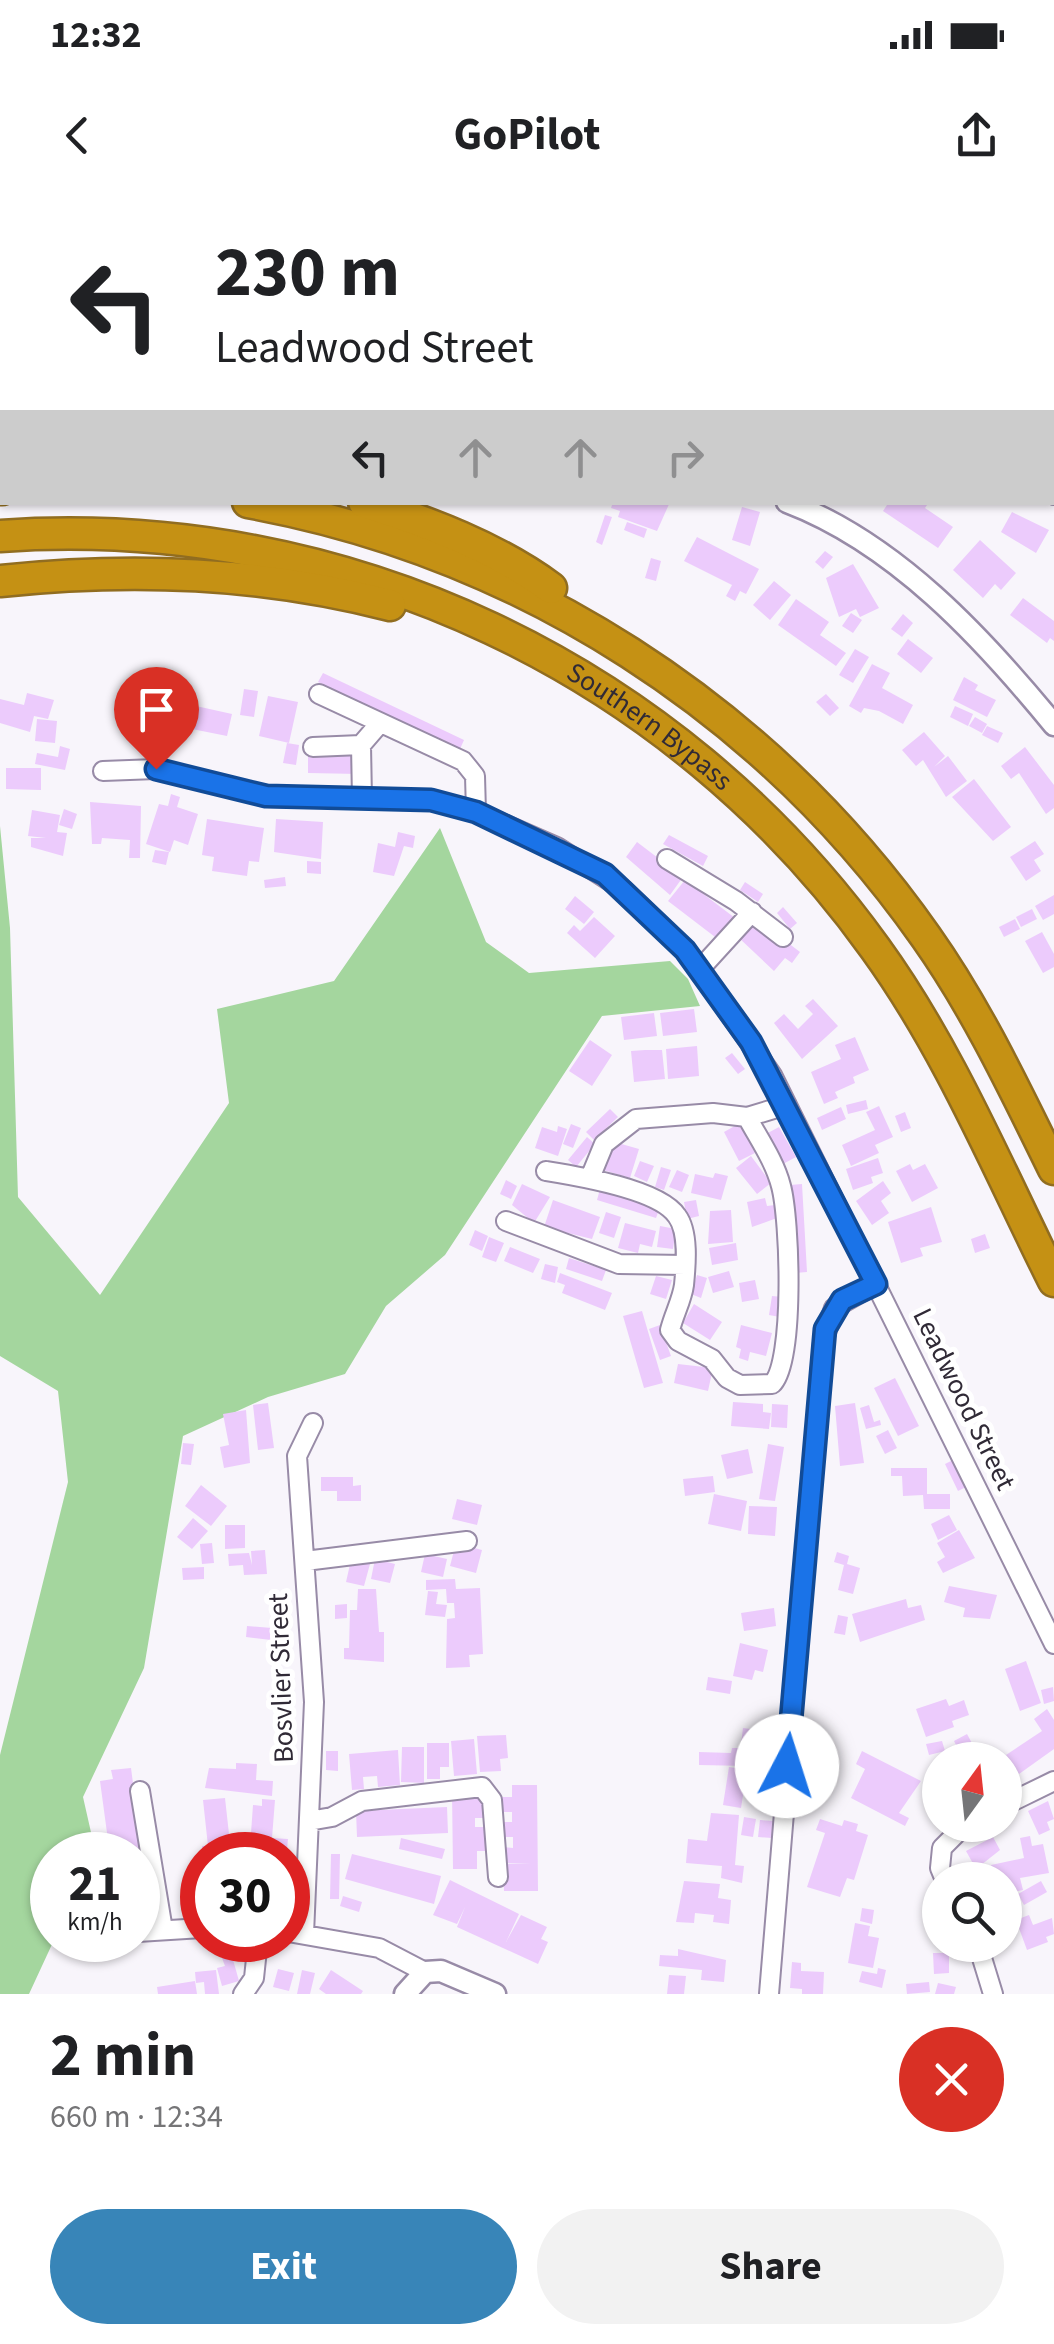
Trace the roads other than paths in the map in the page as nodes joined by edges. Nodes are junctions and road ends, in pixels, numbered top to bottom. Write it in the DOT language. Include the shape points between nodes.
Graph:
graph roads {
  1 [pos="261,505"];
  2 [pos="371,505"];
  3 [pos="794,505"];
  4 [pos="0,536"];
  5 [pos="0,581"];
  6 [pos="486,624"];
  7 [pos="613,640"];
  8 [pos="319,694"];
  9 [pos="380,723"];
  10 [pos="1054,725"];
  11 [pos="362,745"];
  12 [pos="313,747"];
  13 [pos="103,771"];
  14 [pos="362,799"];
  15 [pos="476,812"];
  16 [pos="667,858"];
  17 [pos="752,912"];
  18 [pos="782,936"];
  19 [pos="700,969"];
  20 [pos="787,1105"];
  21 [pos="748,1117"];
  22 [pos="1054,1169"];
  23 [pos="546,1171"];
  24 [pos="590,1178"];
  25 [pos="506,1220"];
  26 [pos="685,1265"];
  27 [pos="1054,1281"];
  28 [pos="876,1284"];
  29 [pos="313,1423"];
  30 [pos="467,1542"];
  31 [pos="304,1561"];
  32 [pos="1054,1644"];
  33 [pos="1054,1781"];
  34 [pos="140,1791"];
  35 [pos="1022,1797"];
  36 [pos="309,1821"];
  37 [pos="308,1832"];
  38 [pos="498,1877"];
  39 [pos="180,1929"];
  40 [pos="160,1930"];
  41 [pos="163,1930"];
  42 [pos="310,1936"];
  43 [pos="256,1962"];
  44 [pos="983,1962"];
  45 [pos="425,1972"];
  46 [pos="244,1994"];
  47 [pos="406,1994"];
  48 [pos="495,1994"];
  49 [pos="769,1994"];
  50 [pos="993,1994"];
  1 -- 7 [label="highway, Southern Bypass" via="343,524 467,566"];
  2 -- 7 [label="highway" via="516,565"];
  3 -- 10 [label="street" via="844,526 887,557"];
  4 -- 6 [label="highway, Southern Bypass" via="117,533 264,552 391,586"];
  5 -- 6 [label="highway" via="111,572 210,574"];
  6 -- 27 [label="highway, Southern Bypass" via="646,717 718,772 796,848 876,949 920,1018"];
  7 -- 22 [label="highway, Southern Bypass" via="756,745 862,853 955,980"];
  8 -- 9 [label="street"];
  9 -- 11 [label="street"];
  9 -- 15 [label="street" via="471,768"];
  11 -- 12 [label="street"];
  11 -- 14 [label="street"];
  13 -- 14 [label="street, Leadwood Street" via="138,767 266,796"];
  14 -- 15 [label="street, Leadwood Street" via="431,800"];
  15 -- 19 [label="street, Leadwood Street" via="605,874"];
  16 -- 17 [label="street"];
  17 -- 18 [label="street"];
  17 -- 19 [label="street"];
  19 -- 20 [label="street, Leadwood Street"];
  20 -- 21 [label="street"];
  20 -- 28 [label="street, Leadwood Street"];
  21 -- 24 [label="street" via="713,1112 636,1119 604,1144"];
  21 -- 26 [label="street" via="784,1198 790,1290 780,1371 772,1384 740,1385 678,1341 670,1330"];
  23 -- 24 [label="street"];
  24 -- 26 [label="street" via="670,1207 683,1230"];
  25 -- 26 [label="street" via="618,1264"];
  28 -- 32 [label="street, Leadwood Street"];
  28 -- 49 [label="street" via="834,1308 823,1342"];
  29 -- 31 [label="street, Bosvlier Street" via="298,1456"];
  30 -- 31 [label="street"];
  31 -- 36 [label="street, Bosvlier Street" via="314,1702"];
  33 -- 35 [label="street"];
  34 -- 41 [label="street"];
  36 -- 37 [label="street, Bosvlier Street"];
  36 -- 38 [label="street" via="332,1818 362,1801 482,1787 492,1800"];
  39 -- 41 [label="street"];
  40 -- 41 [label="street"];
  42 -- 45 [label="street" via="378,1948"];
  43 -- 46 [label="street"];
  44 -- 50 [label="street"];
  45 -- 47 [label="street"];
  45 -- 48 [label="street" via="441,1971"];
}
